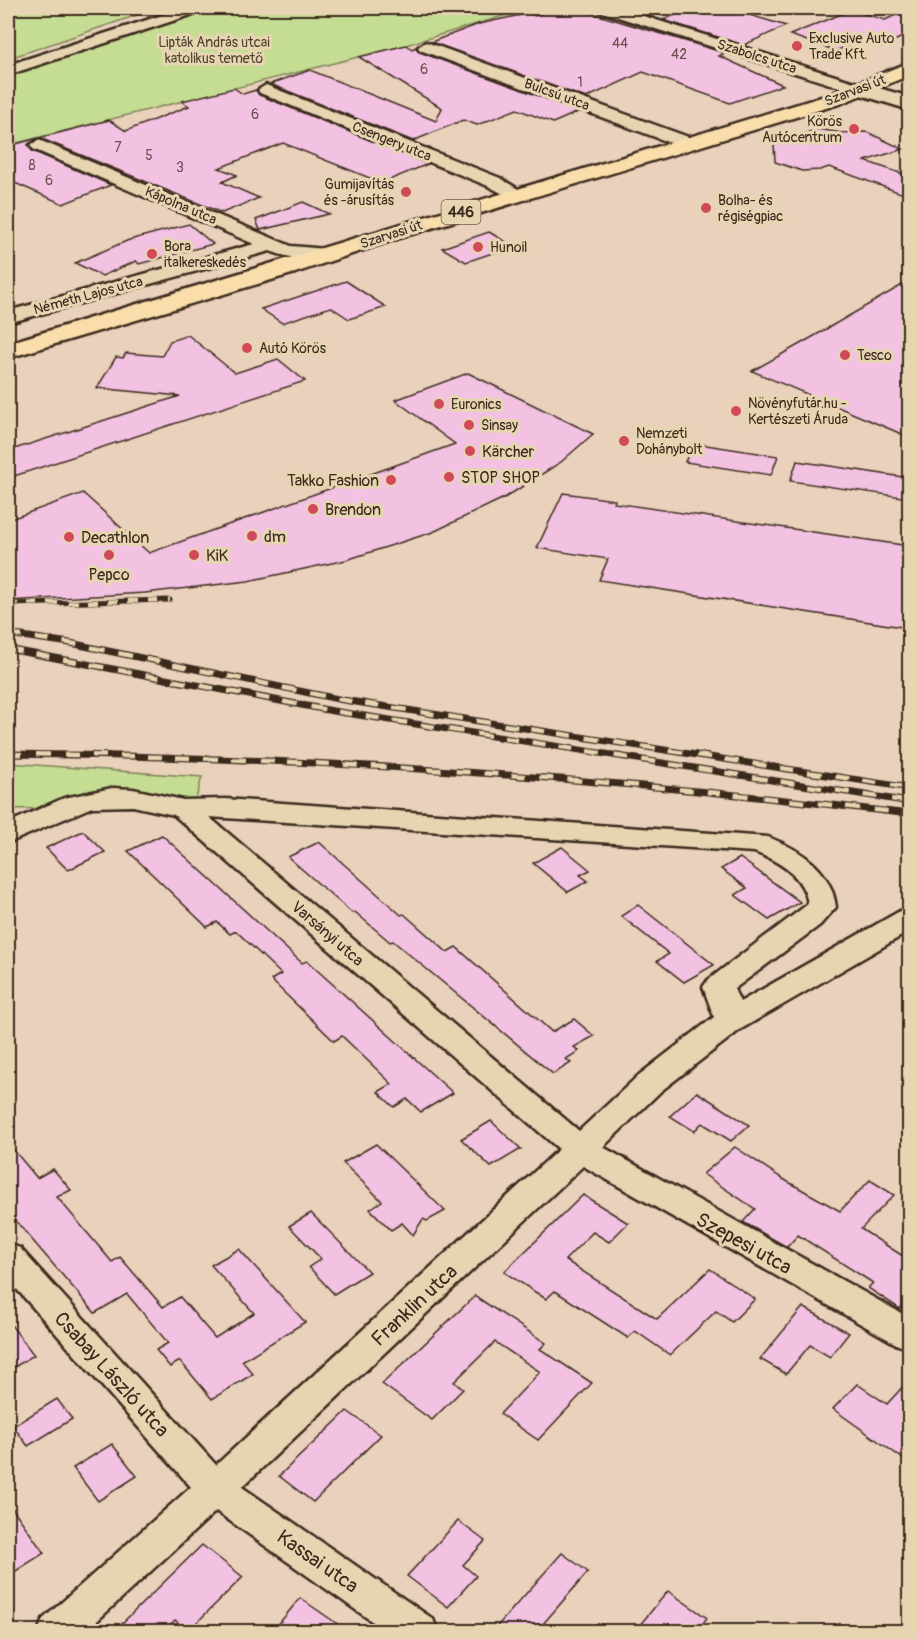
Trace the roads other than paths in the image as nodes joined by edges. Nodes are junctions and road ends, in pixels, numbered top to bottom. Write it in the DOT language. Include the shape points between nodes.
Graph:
graph roads {
  1 [pos="198,8"];
  2 [pos="604,8"];
  3 [pos="426,47"];
  4 [pos="909,68"];
  5 [pos="8,70"];
  6 [pos="861,89"];
  7 [pos="266,90"];
  8 [pos="909,104"];
  9 [pos="688,142"];
  10 [pos="39,145"];
  11 [pos="517,194"];
  12 [pos="273,244"];
  13 [pos="326,255"];
  14 [pos="8,317"];
  15 [pos="8,351"];
  16 [pos="183,809"];
  17 [pos="45,814"];
  18 [pos="8,815"];
  19 [pos="8,834"];
  20 [pos="909,918"];
  21 [pos="730,1021"];
  22 [pos="580,1149"];
  23 [pos="8,1257"];
  24 [pos="909,1335"];
  25 [pos="216,1490"];
  26 [pos="57,1632"];
  27 [pos="419,1632"];
  1 -- 5 [label="street"];
  2 -- 6 [label="street, Szabolcs utca"];
  3 -- 9 [label="street, Bulcsú utca"];
  4 -- 6 [label="main road, Szarvasi út / 446"];
  6 -- 8 [label="street, Szabolcs utca"];
  6 -- 9 [label="main road, Szarvasi út / 446"];
  7 -- 11 [label="street, Csengery utca"];
  9 -- 11 [label="main road, Szarvasi út / 446"];
  10 -- 12 [label="street, Kápolna utca"];
  11 -- 13 [label="main road, Szarvasi út / 446"];
  12 -- 13 [label="street, Kápolna utca"];
  12 -- 14 [label="street, Németh Lajos utca"];
  13 -- 15 [label="main road, Szarvasi út / 446"];
  16 -- 17 [label="street, Varsányi utca" via="118,796 87,798"];
  16 -- 21 [label="street" via="225,808 746,842 784,852 803,867 822,897 822,907 718,987"];
  16 -- 22 [label="street, Varsányi utca"];
  17 -- 18 [label="street"];
  17 -- 19 [label="street"];
  20 -- 21 [label="street, Franklin utca"];
  21 -- 22 [label="street, Franklin utca" via="650,1083"];
  22 -- 24 [label="street, Szepesi utca"];
  22 -- 25 [label="street, Franklin utca"];
  23 -- 25 [label="street, Csabay László utca"];
  25 -- 26 [label="street, Franklin utca"];
  25 -- 27 [label="street, Kassai utca"];
}
